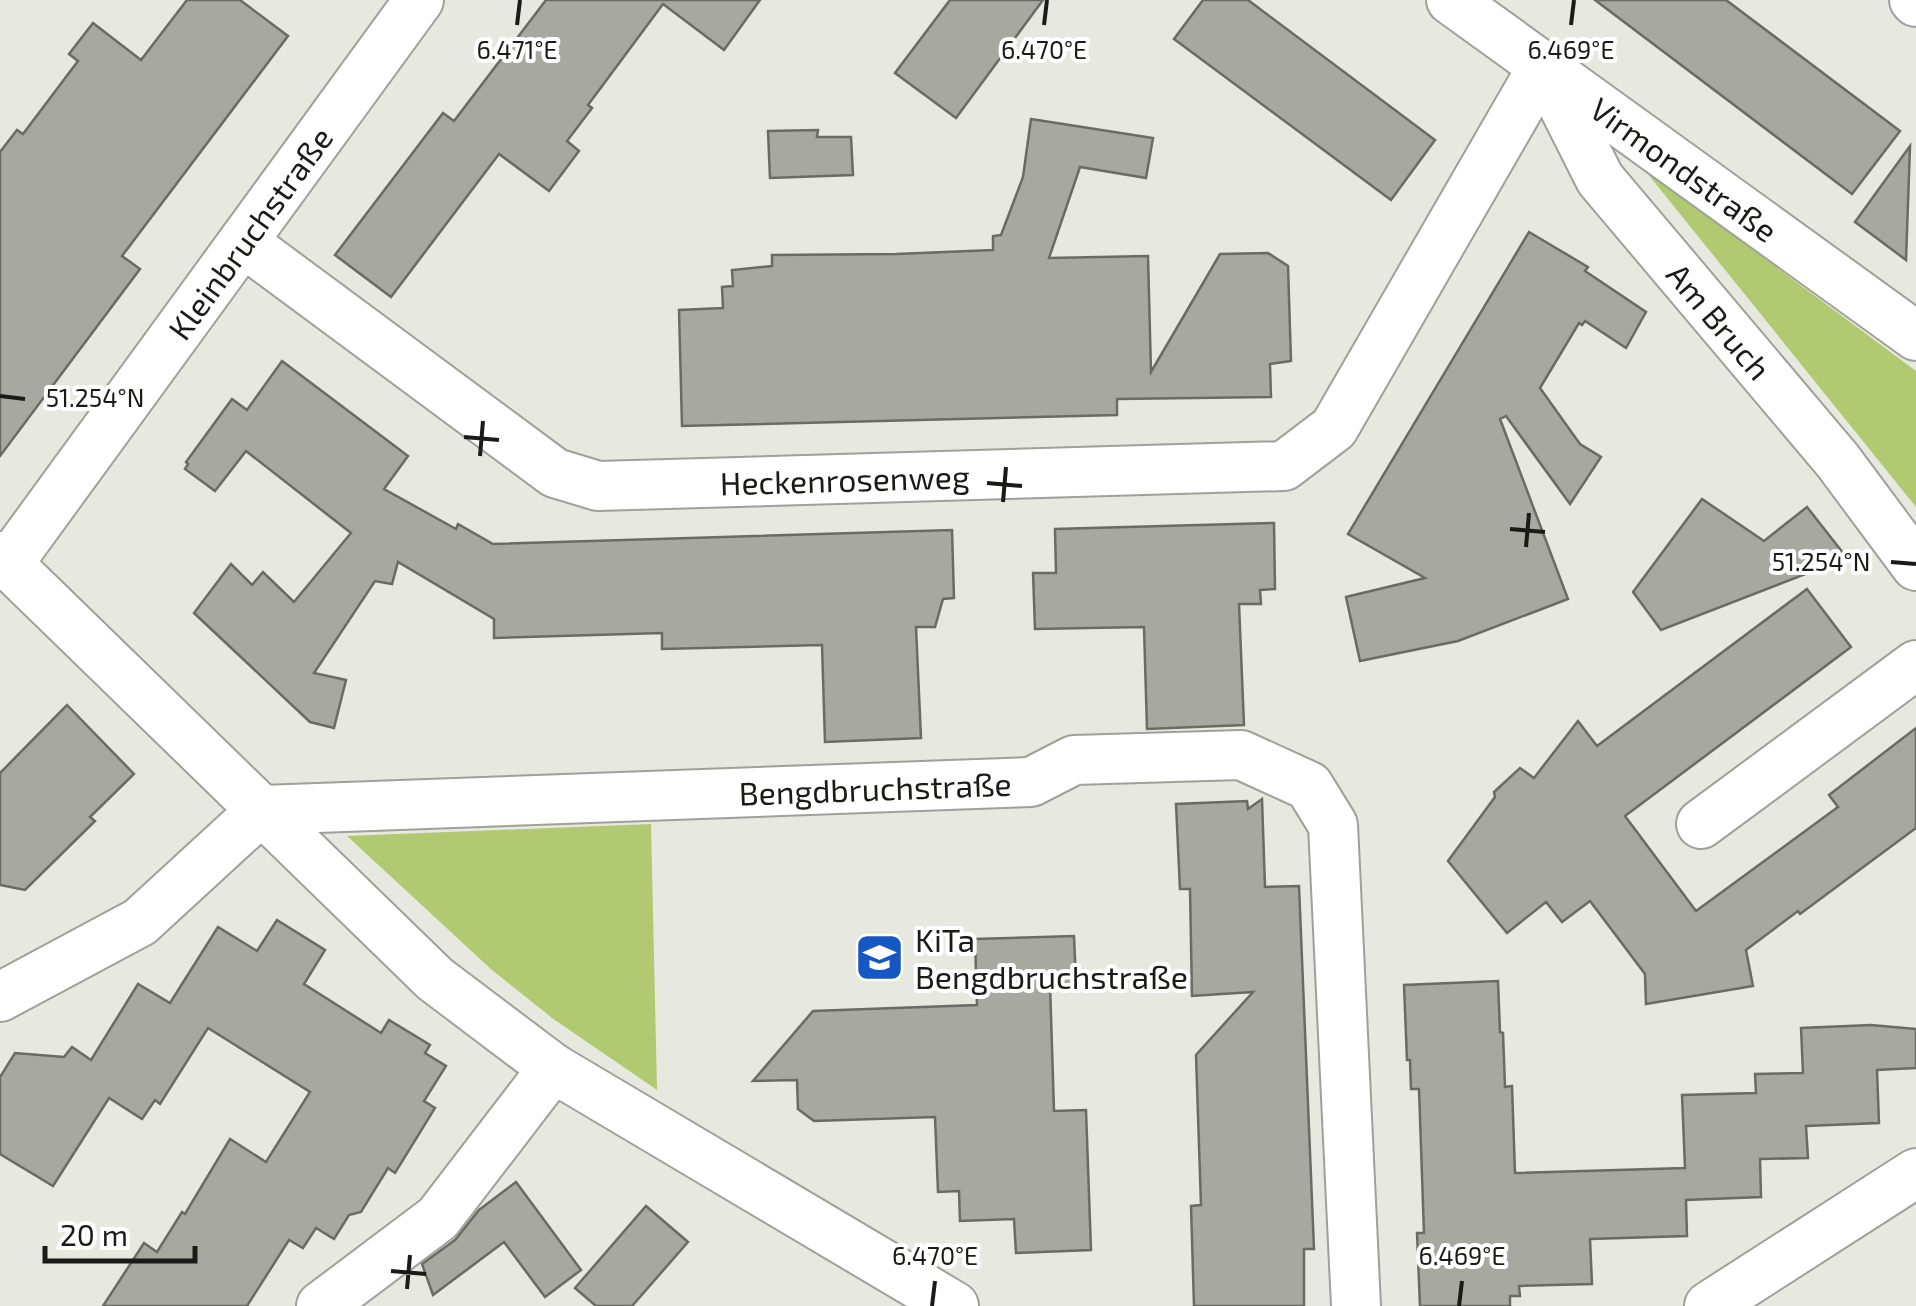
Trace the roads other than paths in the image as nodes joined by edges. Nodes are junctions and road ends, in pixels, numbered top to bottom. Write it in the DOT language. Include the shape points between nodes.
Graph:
graph roads {
  1 [pos="419,0"];
  2 [pos="1451,0"];
  3 [pos="1543,66"];
  4 [pos="243,242"];
  5 [pos="1916,336"];
  6 [pos="4,560"];
  7 [pos="1916,566"];
  8 [pos="1916,665"];
  9 [pos="262,810"];
  10 [pos="1701,824"];
  11 [pos="0,997"];
  12 [pos="553,1068"];
  13 [pos="1916,1172"];
  14 [pos="321,1306"];
  15 [pos="954,1306"];
  16 [pos="1356,1306"];
  17 [pos="1709,1306"];
  1 -- 4 [label="street, Kleinbruchstraße"];
  2 -- 3 [label="street, Virmondstraße"];
  3 -- 4 [label="street, Heckenrosenweg" via="1334,428 1284,466 598,486 554,474"];
  3 -- 5 [label="street, Virmondstraße"];
  3 -- 7 [label="street, Am Bruch" via="1600,178 1838,462"];
  4 -- 6 [label="street, Kleinbruchstraße"];
  6 -- 9 [label="street"];
  8 -- 10 [label="street"];
  9 -- 11 [label="street" via="140,922"];
  9 -- 12 [label="street" via="435,979"];
  9 -- 16 [label="street, Bengdbruchstraße" via="1031,782 1074,760 1241,755 1309,786 1333,825"];
  12 -- 14 [label="street" via="438,1218"];
  12 -- 15 [label="street"];
  13 -- 17 [label="street"];
}
